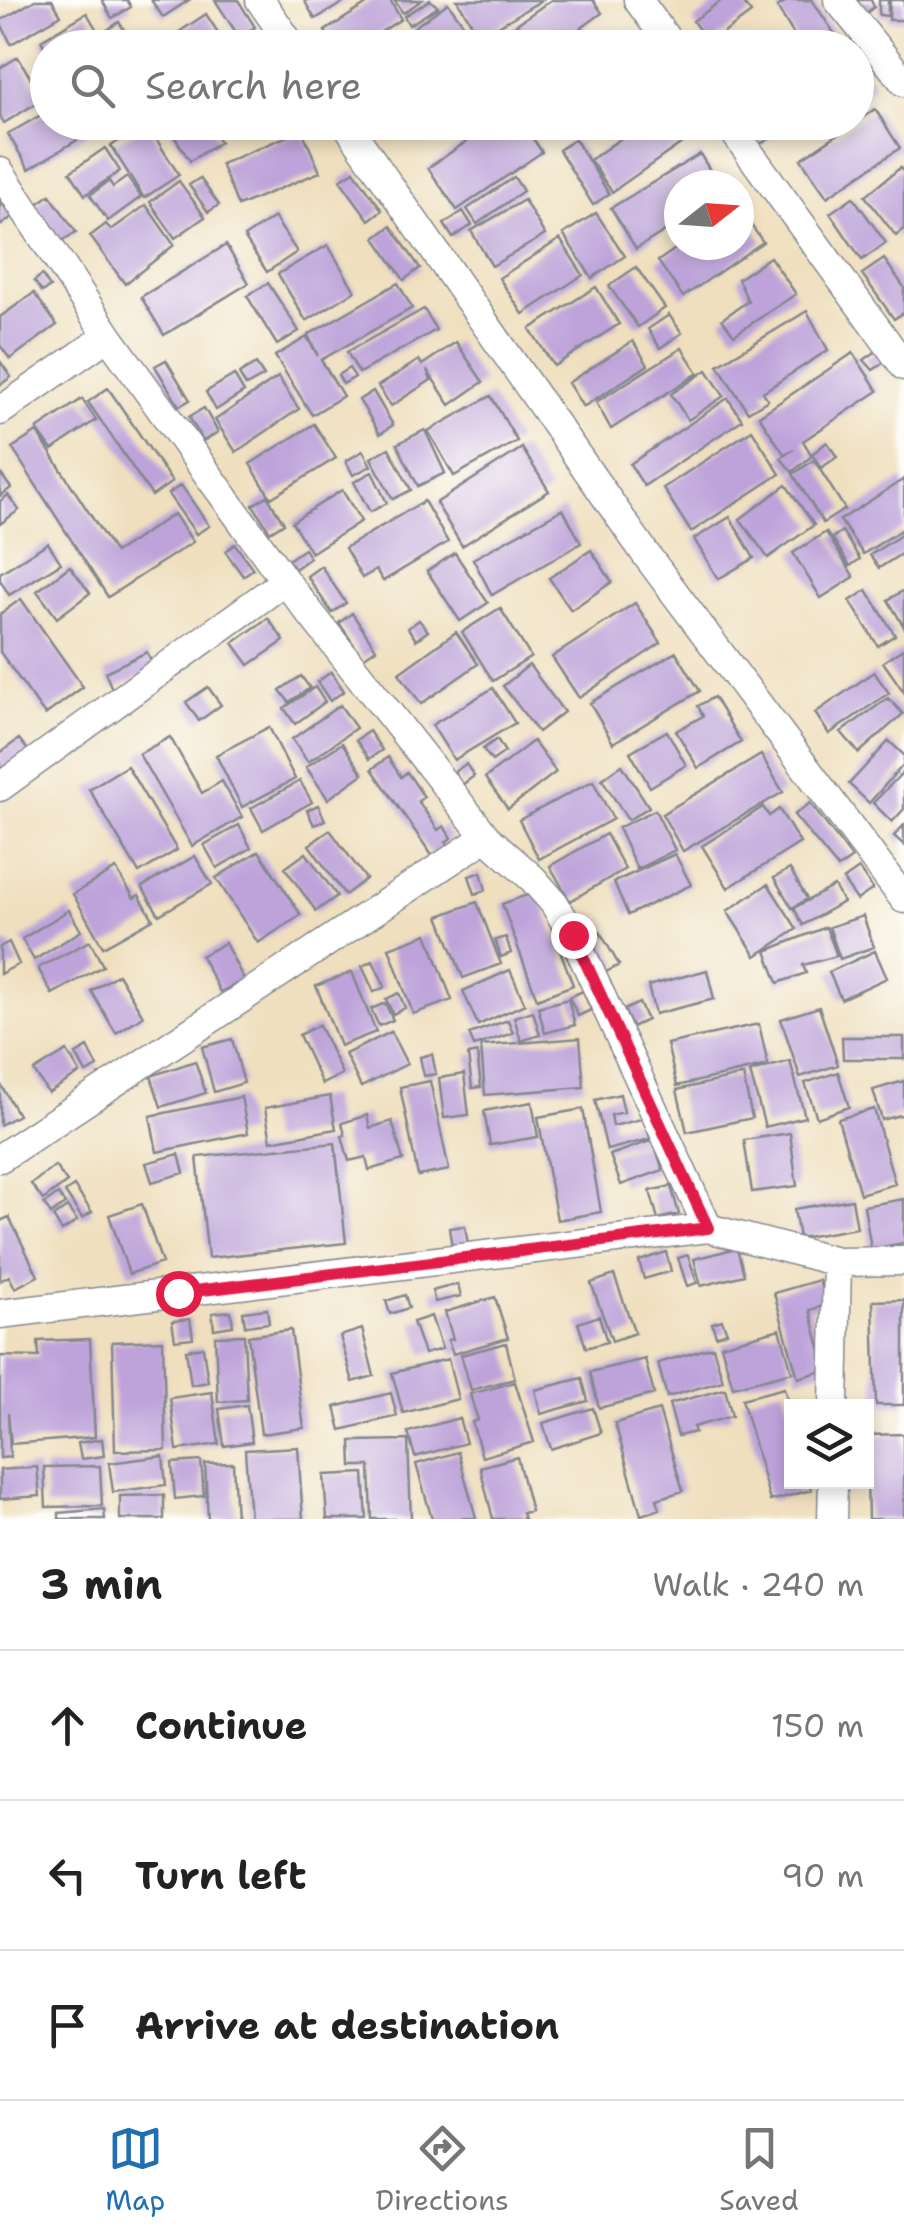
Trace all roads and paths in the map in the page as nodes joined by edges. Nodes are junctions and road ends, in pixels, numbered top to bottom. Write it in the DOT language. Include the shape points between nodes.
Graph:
graph roads {
  1 [pos="260,0"];
  2 [pos="638,0"];
  3 [pos="838,0"];
  4 [pos="281,30"];
  5 [pos="659,30"];
  6 [pos="862,30"];
  7 [pos="874,45"];
  8 [pos="904,82"];
  9 [pos="358,140"];
  10 [pos="740,140"];
  11 [pos="0,172"];
  12 [pos="108,336"];
  13 [pos="904,366"];
  14 [pos="0,412"];
  15 [pos="285,582"];
  16 [pos="0,788"];
  17 [pos="486,837"];
  18 [pos="904,899"];
  19 [pos="0,1158"];
  20 [pos="708,1228"];
  21 [pos="904,1261"];
  22 [pos="837,1262"];
  23 [pos="0,1314"];
  24 [pos="834,1399"];
  25 [pos="833,1489"];
  26 [pos="832,1519"];
  1 -- 4 [label="street"];
  2 -- 5 [label="street"];
  3 -- 6 [label="street"];
  7 -- 8 [label="street"];
  9 -- 18 [label="street" via="647,556"];
  10 -- 13 [label="street"];
  11 -- 12 [label="street"];
  12 -- 14 [label="street"];
  12 -- 15 [label="street"];
  15 -- 16 [label="street"];
  15 -- 17 [label="street"];
  17 -- 19 [label="street"];
  17 -- 20 [label="street" via="544,891 573,935"];
  20 -- 22 [label="street"];
  20 -- 23 [label="street"];
  21 -- 22 [label="street"];
  22 -- 24 [label="street"];
  25 -- 26 [label="street"];
}
